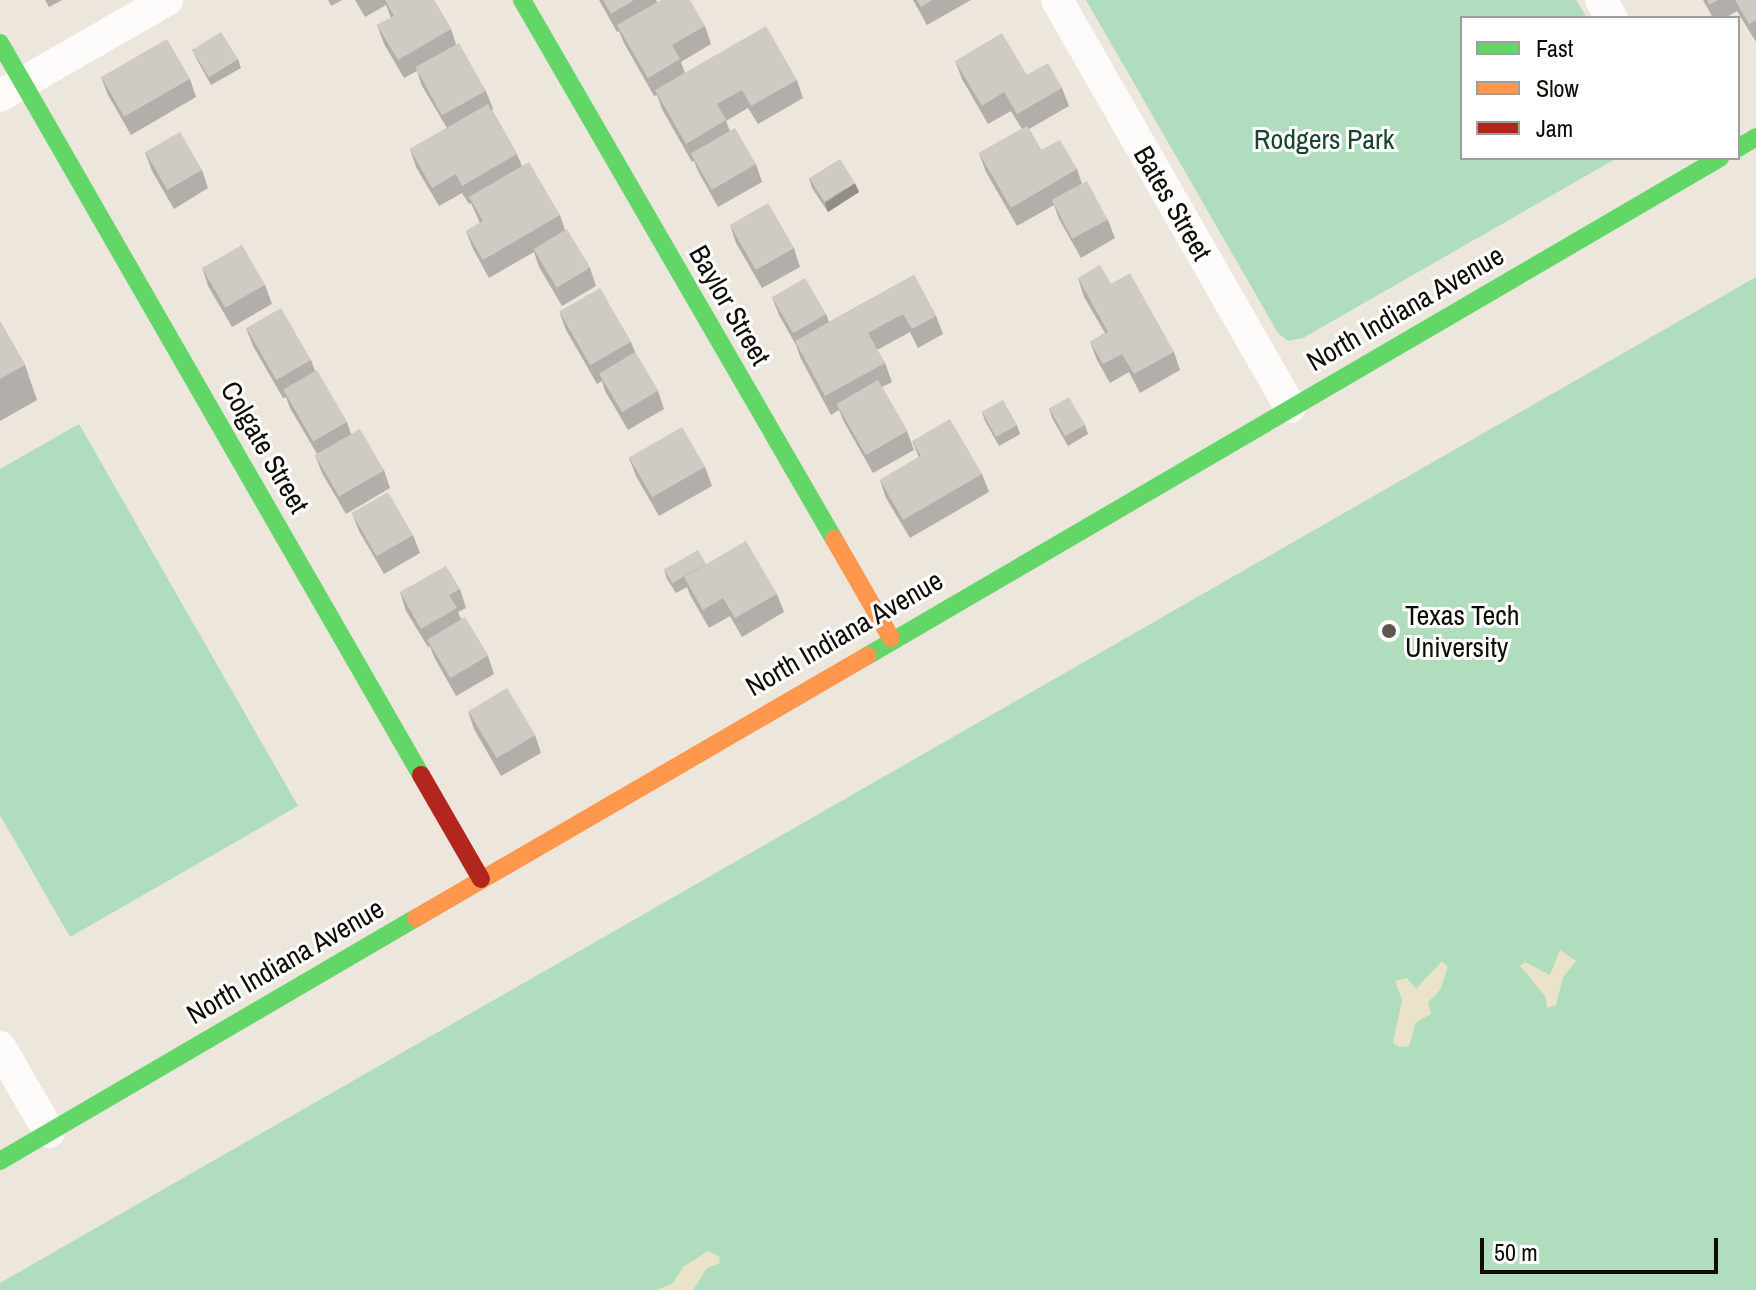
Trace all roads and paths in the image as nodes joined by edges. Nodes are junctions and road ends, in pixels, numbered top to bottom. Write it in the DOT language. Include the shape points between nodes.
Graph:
graph roads {
  1 [pos="167,0"];
  2 [pos="522,0"];
  3 [pos="1057,0"];
  4 [pos="0,43"];
  5 [pos="12,90"];
  6 [pos="1703,162"];
  7 [pos="1290,407"];
  8 [pos="891,638"];
  9 [pos="481,879"];
  10 [pos="0,1047"];
  11 [pos="49,1132"];
  12 [pos="0,1161"];
  1 -- 5 [label="street"];
  2 -- 8 [label="main road, Baylor Street"];
  3 -- 7 [label="street, Bates Street"];
  4 -- 5 [label="main road, Colgate Street"];
  5 -- 9 [label="main road, Colgate Street"];
  6 -- 7 [label="main road, North Indiana Avenue"];
  7 -- 8 [label="main road, North Indiana Avenue"];
  8 -- 9 [label="main road, North Indiana Avenue"];
  9 -- 11 [label="main road, North Indiana Avenue"];
  10 -- 11 [label="street"];
  11 -- 12 [label="main road, North Indiana Avenue"];
}
